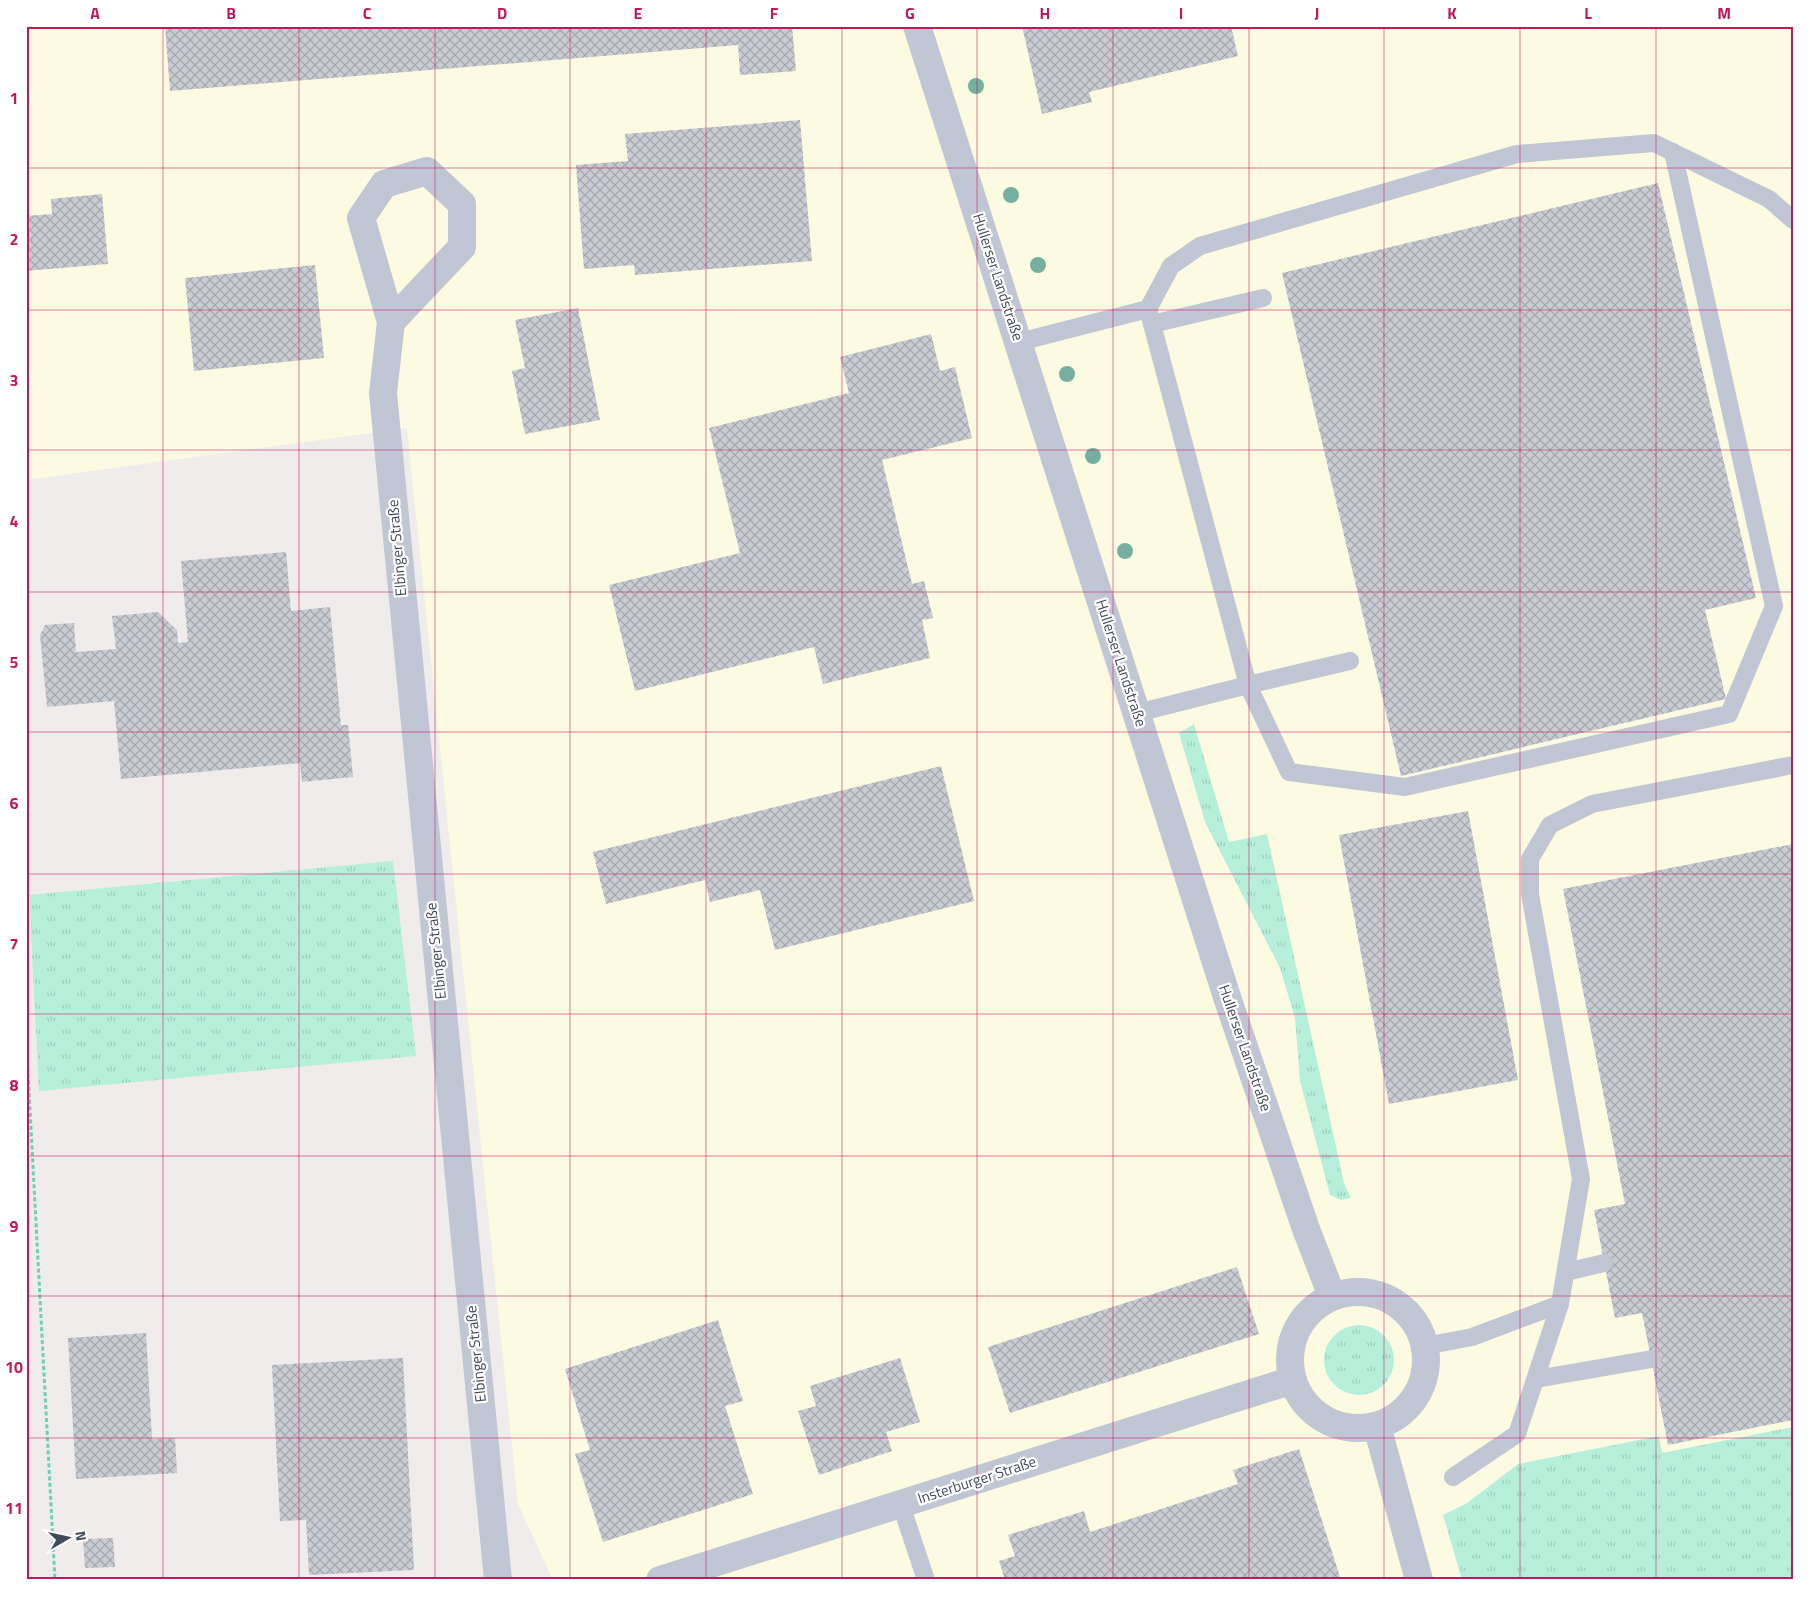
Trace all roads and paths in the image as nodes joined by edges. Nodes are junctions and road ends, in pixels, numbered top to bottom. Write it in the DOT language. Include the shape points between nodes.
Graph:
graph roads {
  1 [pos="918,26"];
  2 [pos="1673,152"];
  3 [pos="1793,220"];
  4 [pos="1263,298"];
  5 [pos="1150,316"];
  6 [pos="391,322"];
  7 [pos="1019,342"];
  8 [pos="1350,661"];
  9 [pos="1248,685"];
  10 [pos="1137,713"];
  11 [pos="1793,765"];
  12 [pos="26,1035"];
  13 [pos="1604,1263"];
  14 [pos="1566,1272"];
  15 [pos="1332,1296"];
  16 [pos="1560,1304"];
  17 [pos="1425,1346"];
  18 [pos="1652,1359"];
  19 [pos="1292,1380"];
  20 [pos="1536,1380"];
  21 [pos="1377,1426"];
  22 [pos="1453,1477"];
  23 [pos="901,1505"];
  24 [pos="55,1580"];
  25 [pos="498,1580"];
  26 [pos="660,1580"];
  27 [pos="926,1580"];
  28 [pos="1419,1580"];
  1 -- 7 [label="street, Hullerser Landstraße"];
  2 -- 3 [label="lane" via="1768,200"];
  2 -- 5 [label="lane" via="1654,143 1517,154 1200,246 1171,266"];
  2 -- 9 [label="lane" via="1774,606 1729,714 1406,788 1289,772"];
  4 -- 5 [label="lane"];
  5 -- 7 [label="lane"];
  5 -- 9 [label="lane"];
  6 -- 6 [label="street, Elbinger Straße" via="362,218 384,184 426,171 462,204 462,247"];
  6 -- 25 [label="street, Elbinger Straße" via="383,393"];
  7 -- 10 [label="street, Hullerser Landstraße"];
  8 -- 9 [label="lane"];
  9 -- 10 [label="lane"];
  10 -- 15 [label="street, Hullerser Landstraße" via="1227,997"];
  11 -- 14 [label="lane" via="1592,804 1550,825 1530,859 1530,894 1582,1179"];
  12 -- 24 [label="path"];
  13 -- 14 [label="lane"];
  14 -- 16 [label="lane"];
  15 -- 17 [label="street" via="1370,1291 1392,1299 1410,1314"];
  15 -- 19 [label="street" via="1307,1314 1294,1334 1289,1356"];
  16 -- 17 [label="lane" via="1472,1337"];
  16 -- 20 [label="lane"];
  17 -- 21 [label="street" via="1424,1380 1413,1401 1397,1417"];
  18 -- 20 [label="lane"];
  19 -- 21 [label="street" via="1301,1399 1316,1414 1334,1424 1355,1428"];
  19 -- 23 [label="street, Insterburger Straße"];
  20 -- 22 [label="lane" via="1517,1434"];
  21 -- 28 [label="street"];
  23 -- 26 [label="street, Insterburger Straße"];
  23 -- 27 [label="lane"];
}
